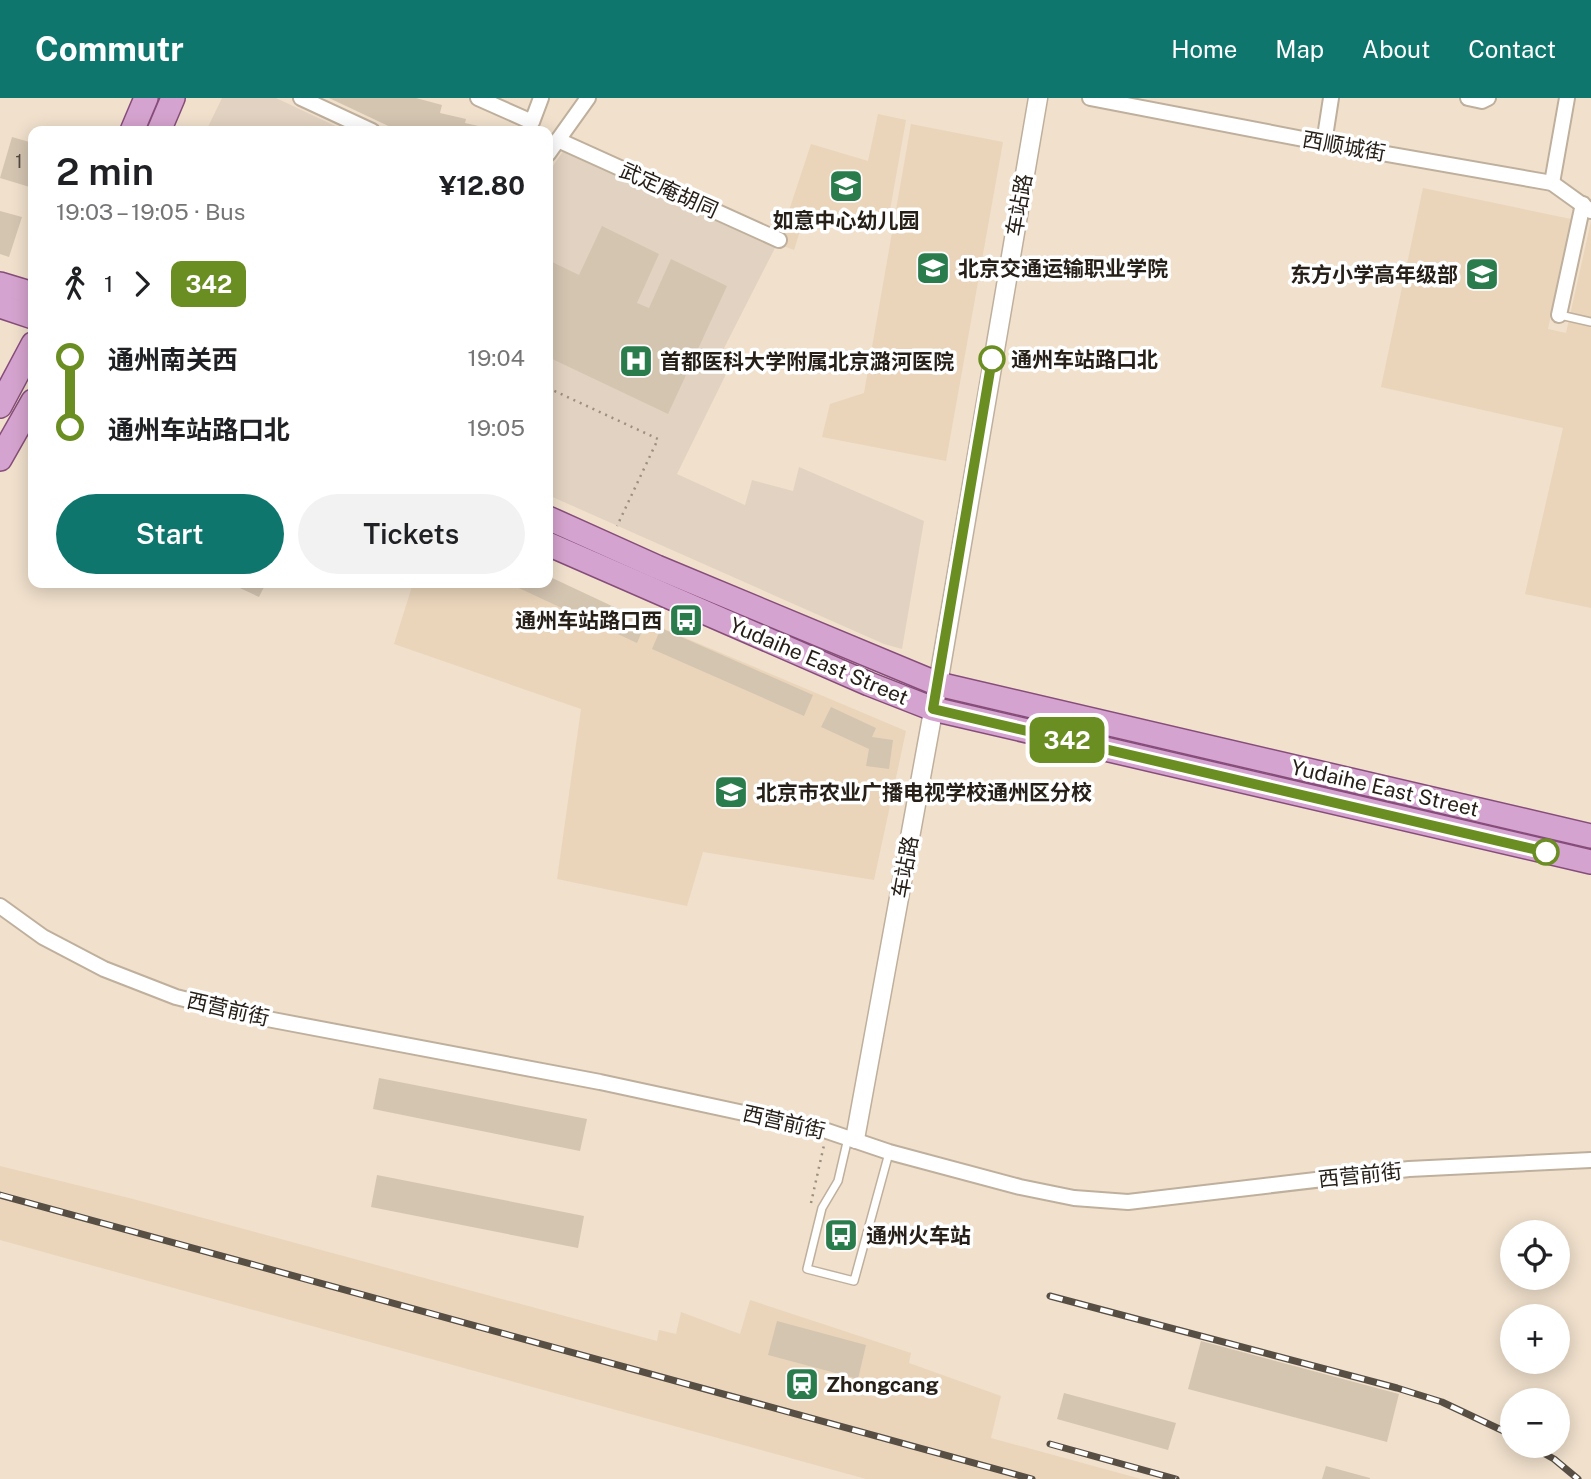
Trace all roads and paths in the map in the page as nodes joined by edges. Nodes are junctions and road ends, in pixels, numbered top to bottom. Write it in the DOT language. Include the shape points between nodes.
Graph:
graph roads {
  1 [pos="146,98"];
  2 [pos="173,98"];
  3 [pos="301,98"];
  4 [pos="478,98"];
  5 [pos="541,98"];
  6 [pos="588,98"];
  7 [pos="1038,98"];
  8 [pos="1090,98"];
  9 [pos="1331,98"];
  10 [pos="1468,98"];
  11 [pos="1488,98"];
  12 [pos="1567,98"];
  13 [pos="134,126"];
  14 [pos="161,126"];
  15 [pos="361,126"];
  16 [pos="558,140"];
  17 [pos="1324,143"];
  18 [pos="553,147"];
  19 [pos="1552,183"];
  20 [pos="1587,207"];
  21 [pos="779,240"];
  22 [pos="0,284"];
  23 [pos="28,292"];
  24 [pos="0,306"];
  25 [pos="28,315"];
  26 [pos="1559,315"];
  27 [pos="1591,322"];
  28 [pos="28,353"];
  29 [pos="553,390"];
  30 [pos="0,406"];
  31 [pos="28,410"];
  32 [pos="0,459"];
  33 [pos="553,520"];
  34 [pos="617,526"];
  35 [pos="553,546"];
  36 [pos="938,684"];
  37 [pos="933,709"];
  38 [pos="1591,836"];
  39 [pos="1591,862"];
  40 [pos="0,906"];
  41 [pos="852,1138"];
  42 [pos="889,1152"];
  43 [pos="1591,1160"];
  1 -- 13 [label="main road"];
  2 -- 14 [label="main road"];
  3 -- 15 [label="street"];
  4 -- 5 [label="street" via="533,122"];
  6 -- 16 [label="street"];
  7 -- 36 [label="street, 车站路"];
  8 -- 17 [label="street, 西顺城街"];
  9 -- 17 [label="street"];
  10 -- 11 [label="street"];
  12 -- 19 [label="street"];
  16 -- 18 [label="street"];
  16 -- 21 [label="street, 武定庵胡同"];
  17 -- 19 [label="street, 西顺城街"];
  19 -- 20 [label="street, 西顺城街"];
  20 -- 26 [label="street"];
  22 -- 23 [label="main road"];
  24 -- 25 [label="main road"];
  26 -- 27 [label="lane"];
  28 -- 30 [label="main road"];
  29 -- 34 [label="path" via="658,439"];
  31 -- 32 [label="main road"];
  33 -- 36 [label="main road, Yudaihe East Street"];
  35 -- 37 [label="main road, Yudaihe East Street"];
  36 -- 37 [label="street, 车站路"];
  36 -- 38 [label="main road, Yudaihe East Street"];
  37 -- 39 [label="main road, Yudaihe East Street"];
  37 -- 41 [label="street, 车站路"];
  40 -- 41 [label="street, 西营前街" via="43,937 104,969 176,997"];
  41 -- 42 [label="street, 西营前街"];
  41 -- 42 [label="lane" via="838,1181 822,1208 807,1269 854,1281"];
  42 -- 43 [label="street, 西营前街" via="1020,1187 1128,1202 1409,1170"];
}
